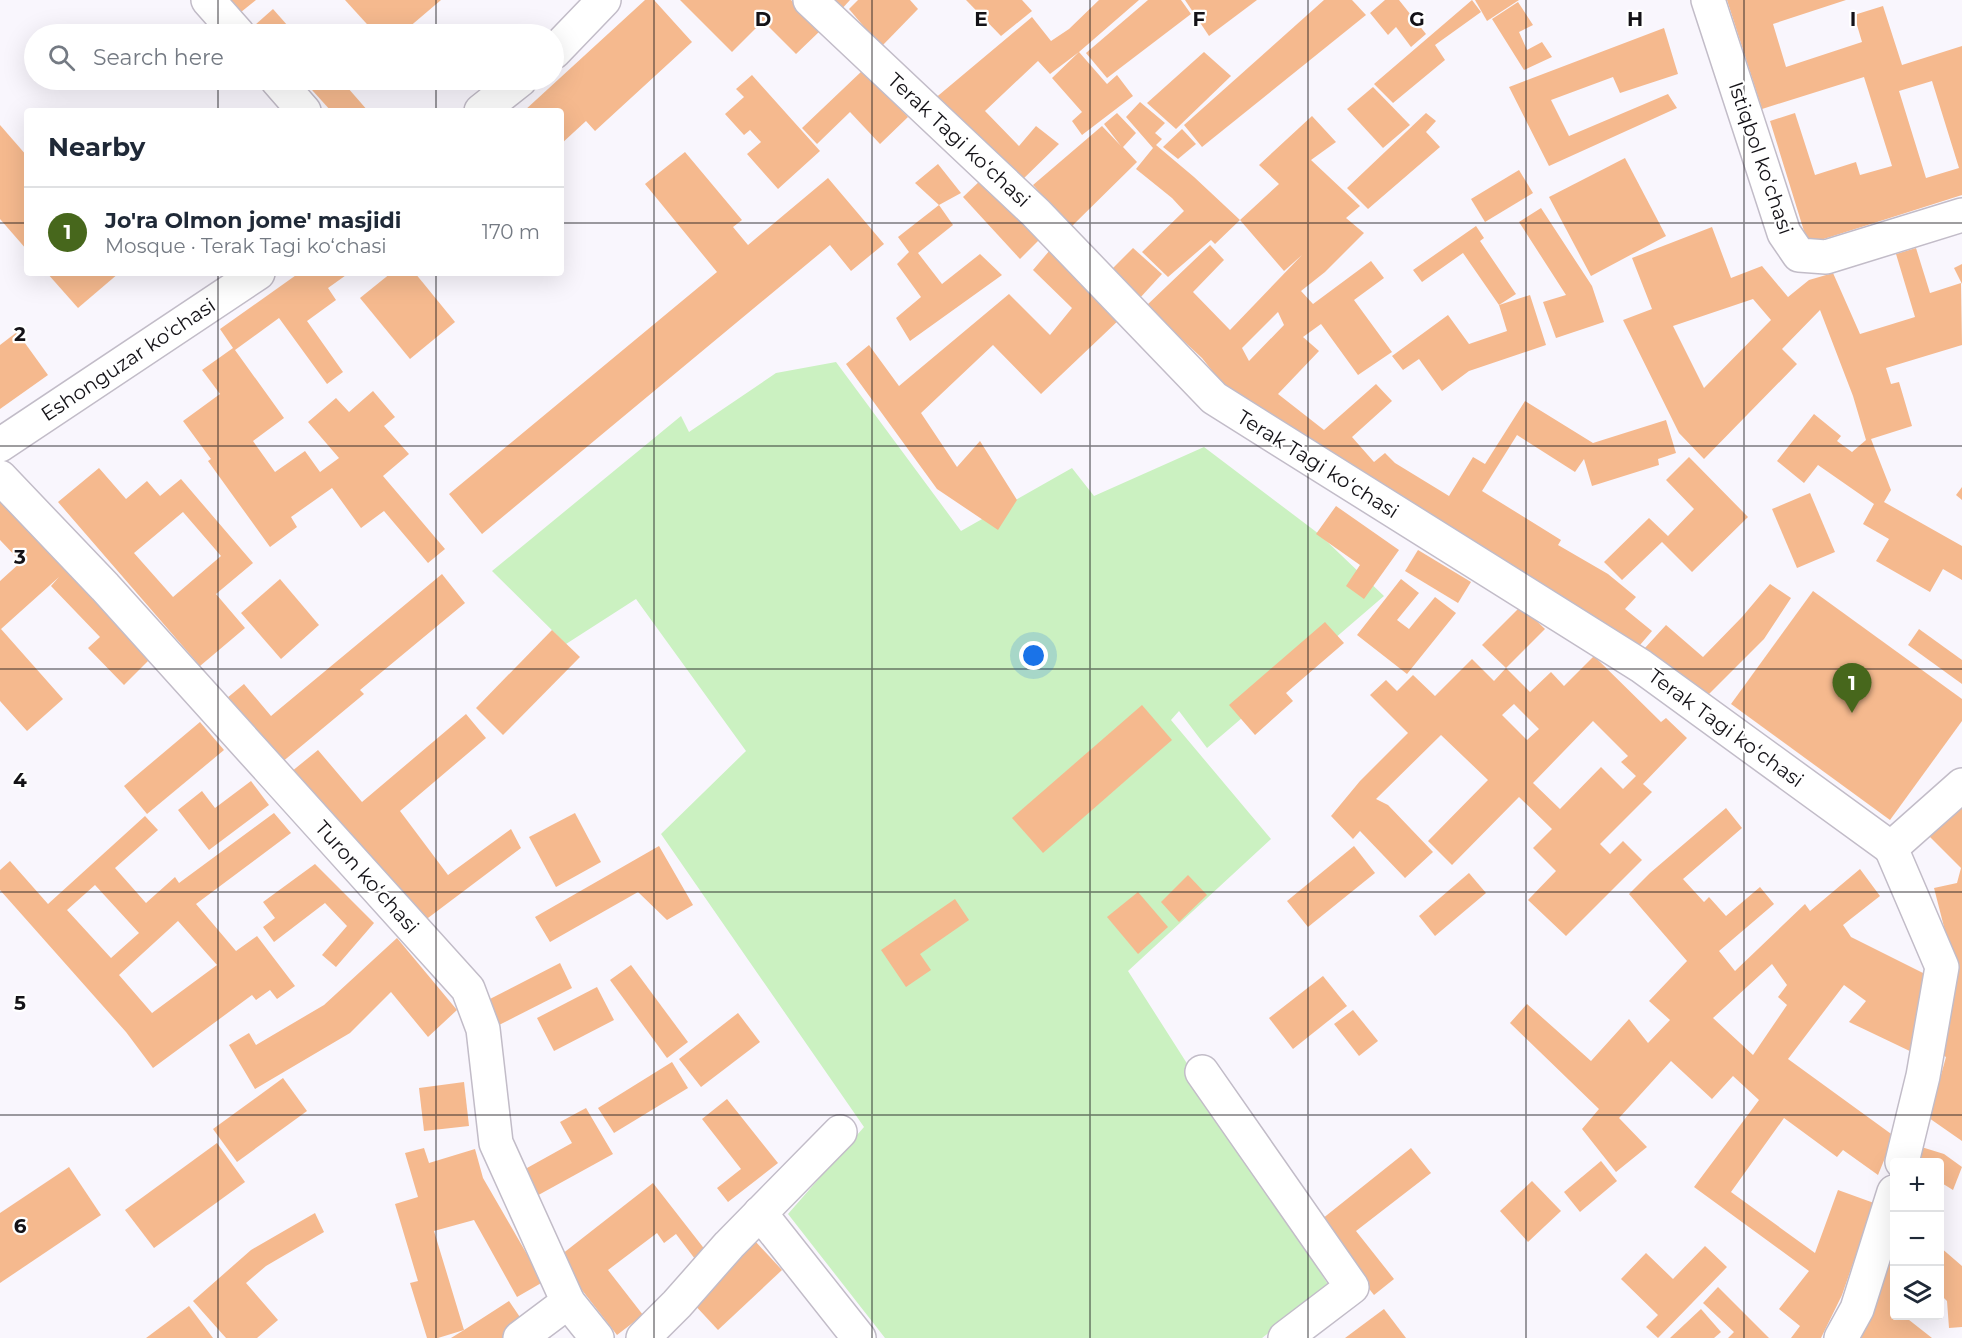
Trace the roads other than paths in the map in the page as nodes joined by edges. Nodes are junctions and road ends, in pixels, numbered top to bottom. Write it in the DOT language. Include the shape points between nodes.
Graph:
graph roads {
  1 [pos="208,0"];
  2 [pos="604,0"];
  3 [pos="810,0"];
  4 [pos="1708,0"];
  5 [pos="229,24"];
  6 [pos="564,42"];
  7 [pos="286,90"];
  8 [pos="507,90"];
  9 [pos="301,108"];
  10 [pos="485,108"];
  11 [pos="1962,215"];
  12 [pos="254,276"];
  13 [pos="0,445"];
  14 [pos="0,477"];
  15 [pos="1962,785"];
  16 [pos="1891,848"];
  17 [pos="1202,1072"];
  18 [pos="840,1132"];
  19 [pos="1903,1158"];
  20 [pos="1890,1205"];
  21 [pos="760,1213"];
  22 [pos="568,1302"];
  23 [pos="1294,1335"];
  24 [pos="520,1338"];
  25 [pos="597,1338"];
  26 [pos="644,1338"];
  27 [pos="859,1338"];
  28 [pos="1841,1338"];
  1 -- 5 [label="street"];
  2 -- 6 [label="street"];
  3 -- 16 [label="street, Terak Tagi koʻchasi" via="1036,213 1214,398 1641,666"];
  4 -- 11 [label="street, Istiqbol koʻchasi" via="1784,233 1799,255 1826,257"];
  7 -- 9 [label="street"];
  8 -- 10 [label="street"];
  12 -- 13 [label="street, Eshonguzar ko'chasi"];
  14 -- 22 [label="street, Turon koʻchasi" via="105,587 468,989 483,1029 496,1143"];
  15 -- 16 [label="street"];
  16 -- 19 [label="street" via="1942,968 1923,1076"];
  17 -- 23 [label="street" via="1352,1287"];
  18 -- 21 [label="street"];
  20 -- 28 [label="street" via="1857,1309"];
  21 -- 26 [label="street"];
  21 -- 27 [label="street"];
  22 -- 24 [label="street"];
  22 -- 25 [label="street, Turon koʻchasi"];
}
